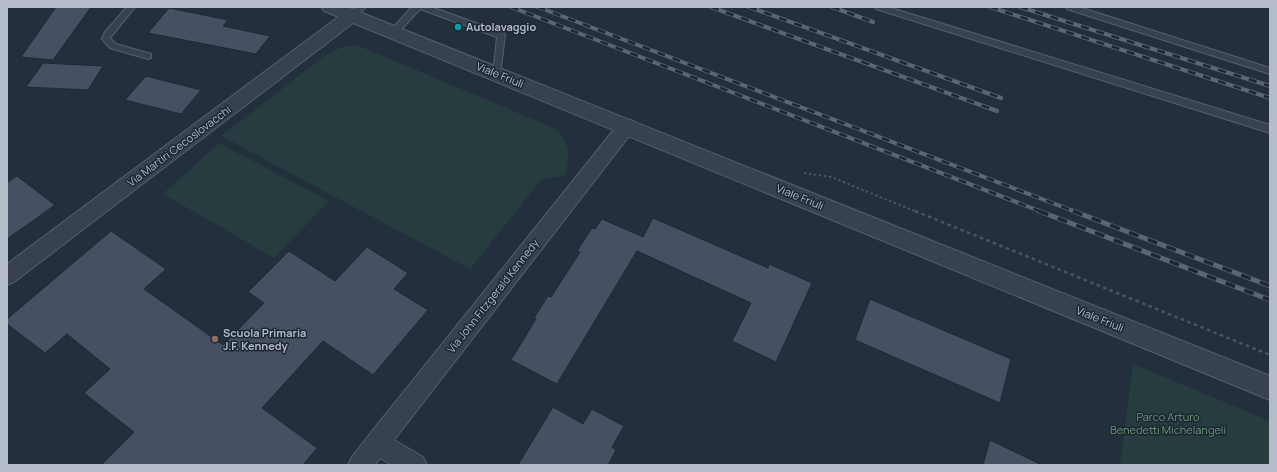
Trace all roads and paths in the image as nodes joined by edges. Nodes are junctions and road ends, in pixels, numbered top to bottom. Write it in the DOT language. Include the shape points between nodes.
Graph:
graph roads {
  1 [pos="131,7"];
  2 [pos="330,7"];
  3 [pos="418,7"];
  4 [pos="423,7"];
  5 [pos="879,7"];
  6 [pos="1070,7"];
  7 [pos="357,12"];
  8 [pos="393,33"];
  9 [pos="148,56"];
  10 [pos="1270,71"];
  11 [pos="497,74"];
  12 [pos="627,126"];
  13 [pos="1270,129"];
  14 [pos="800,173"];
  15 [pos="7,276"];
  16 [pos="1270,355"];
  17 [pos="1270,388"];
  18 [pos="377,443"];
  19 [pos="360,465"];
  20 [pos="415,465"];
  1 -- 9 [label="lane" via="106,39 113,46"];
  2 -- 7 [label="street, Viale Friuli"];
  3 -- 8 [label="lane"];
  4 -- 11 [label="lane" via="501,35"];
  5 -- 13 [label="lane"];
  6 -- 10 [label="lane"];
  7 -- 8 [label="street, Viale Friuli"];
  7 -- 15 [label="street, Via Martiri Cecoslovacchi"];
  8 -- 11 [label="street, Viale Friuli"];
  11 -- 12 [label="street, Viale Friuli"];
  12 -- 17 [label="street, Viale Friuli"];
  12 -- 18 [label="street, Via John Fitzgerald Kennedy"];
  14 -- 16 [label="path" via="831,177"];
  18 -- 19 [label="street, Via John Fitzgerald Kennedy"];
  18 -- 20 [label="street"];
}
